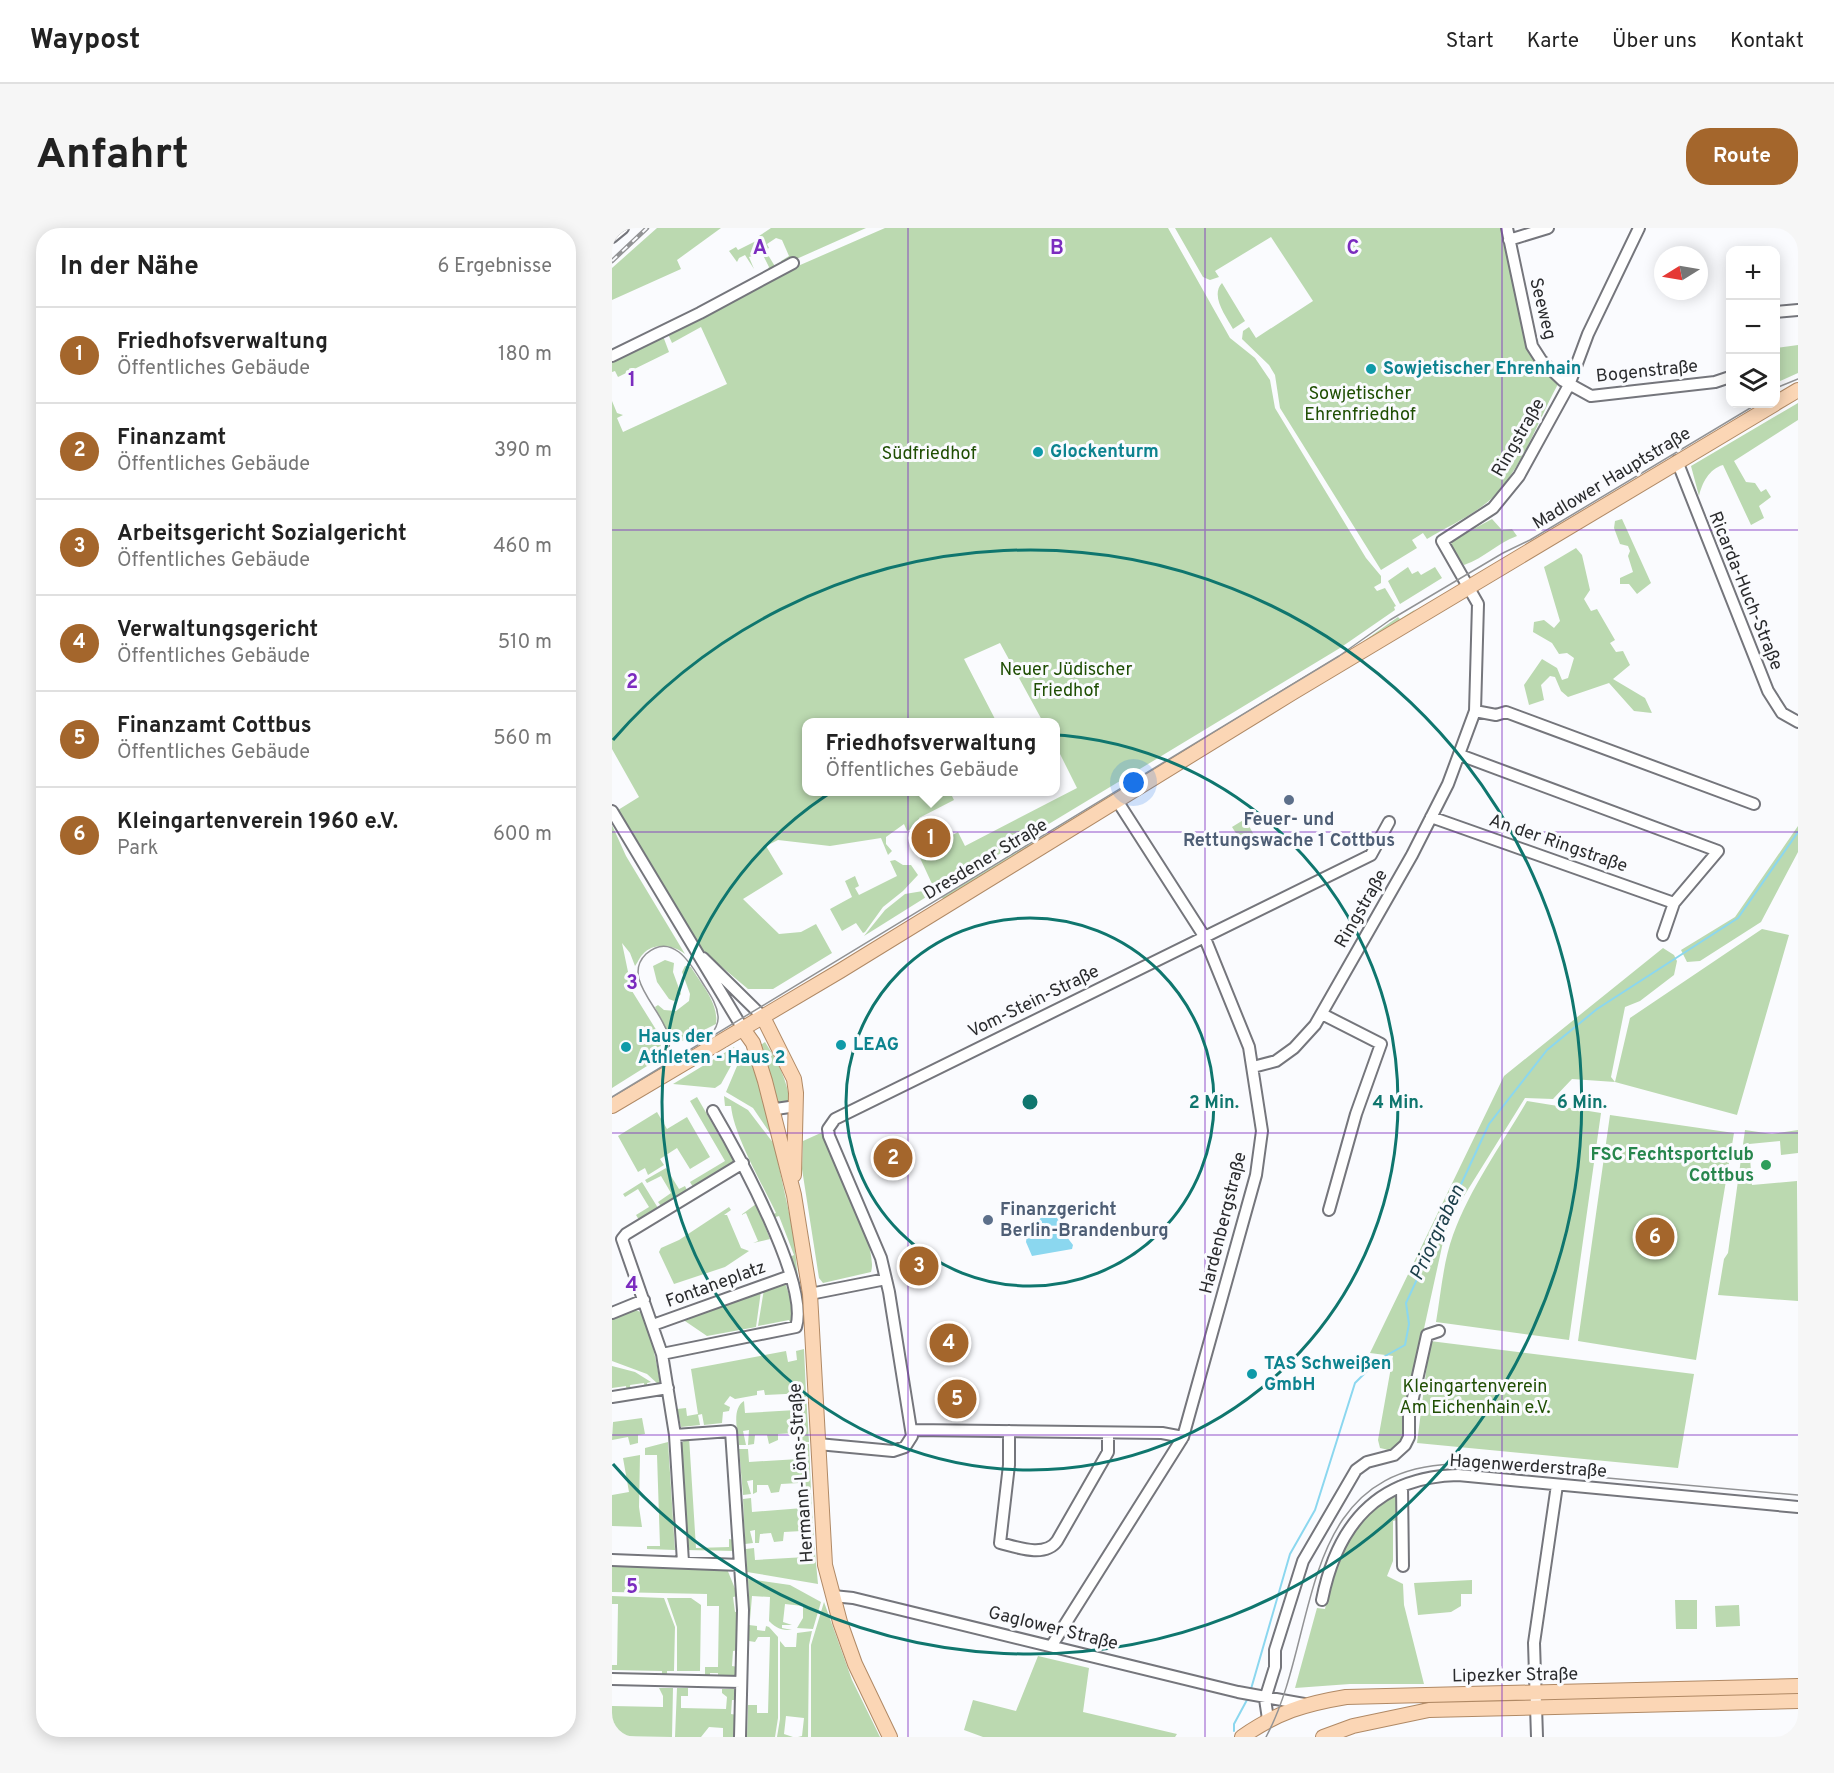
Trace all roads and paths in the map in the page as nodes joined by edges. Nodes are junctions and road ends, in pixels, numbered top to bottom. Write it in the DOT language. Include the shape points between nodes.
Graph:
graph roads {
  1 [pos="623,228"];
  2 [pos="1507,228"];
  3 [pos="1548,228"];
  4 [pos="1639,228"];
  5 [pos="612,237"];
  6 [pos="1509,240"];
  7 [pos="793,263"];
  8 [pos="1798,310"];
  9 [pos="1780,312"];
  10 [pos="612,356"];
  11 [pos="1726,379"];
  12 [pos="1569,385"];
  13 [pos="1798,390"];
  14 [pos="1780,400"];
  15 [pos="1766,408"];
  16 [pos="1677,460"];
  17 [pos="1470,586"];
  18 [pos="1475,711"];
  19 [pos="1798,722"];
  20 [pos="1460,755"];
  21 [pos="1118,802"];
  22 [pos="1754,804"];
  23 [pos="612,810"];
  24 [pos="1431,818"];
  25 [pos="1389,822"];
  26 [pos="1674,903"];
  27 [pos="1663,934"];
  28 [pos="1204,936"];
  29 [pos="692,947"];
  30 [pos="1322,1014"];
  31 [pos="764,1017"];
  32 [pos="743,1029"];
  33 [pos="1254,1070"];
  34 [pos="771,1104"];
  35 [pos="612,1106"];
  36 [pos="796,1106"];
  37 [pos="713,1111"];
  38 [pos="743,1163"];
  39 [pos="794,1195"];
  40 [pos="1329,1210"];
  41 [pos="790,1276"];
  42 [pos="886,1279"];
  43 [pos="810,1294"];
  44 [pos="644,1300"];
  45 [pos="612,1313"];
  46 [pos="654,1325"];
  47 [pos="1439,1331"];
  48 [pos="662,1354"];
  49 [pos="668,1388"];
  50 [pos="612,1397"];
  51 [pos="912,1430"];
  52 [pos="1009,1431"];
  53 [pos="1108,1433"];
  54 [pos="675,1435"];
  55 [pos="1183,1437"];
  56 [pos="818,1444"];
  57 [pos="1557,1485"];
  58 [pos="1402,1486"];
  59 [pos="1798,1507"];
  60 [pos="612,1560"];
  61 [pos="683,1562"];
  62 [pos="740,1564"];
  63 [pos="1403,1566"];
  64 [pos="833,1596"];
  65 [pos="1322,1600"];
  66 [pos="1052,1645"];
  67 [pos="612,1679"];
  68 [pos="741,1682"];
  69 [pos="1798,1686"];
  70 [pos="1262,1698"];
  71 [pos="1536,1700"];
  72 [pos="1798,1701"];
  73 [pos="1304,1704"];
  74 [pos="1268,1719"];
  75 [pos="740,1737"];
  76 [pos="890,1737"];
  77 [pos="1242,1737"];
  78 [pos="1323,1737"];
  79 [pos="1537,1737"];
  1 -- 5 [label="street"];
  2 -- 6 [label="street, Seeweg"];
  3 -- 6 [label="street"];
  4 -- 12 [label="street, Ringstraße" via="1588,334"];
  6 -- 12 [label="street, Seeweg" via="1532,346 1541,360"];
  7 -- 10 [label="street"];
  8 -- 9 [label="street"];
  11 -- 12 [label="street, Bogenstraße" via="1591,396"];
  12 -- 17 [label="street, Ringstraße" via="1520,476 1502,500 1442,541"];
  13 -- 14 [label="main road, Madlower Hauptstraße"];
  15 -- 16 [label="main road, Madlower Hauptstraße"];
  16 -- 17 [label="main road, Madlower Hauptstraße"];
  16 -- 19 [label="street, Ricarda-Huch-Straße" via="1768,691 1782,713"];
  17 -- 18 [label="street, Ringstraße" via="1478,604"];
  17 -- 21 [label="main road, Dresdener Straße"];
  18 -- 20 [label="street, Ringstraße"];
  18 -- 22 [label="street" via="1496,715 1506,711"];
  20 -- 24 [label="street, Ringstraße"];
  20 -- 26 [label="street" via="1718,851"];
  21 -- 28 [label="street, Hardenbergstraße"];
  21 -- 31 [label="main road, Dresdener Straße"];
  23 -- 29 [label="street, Hermann-Löns-Straße"];
  24 -- 26 [label="street, An der Ringstraße"];
  24 -- 30 [label="street, Ringstraße"];
  25 -- 28 [label="street, Vom-Stein-Straße" via="1371,855"];
  26 -- 27 [label="street"];
  28 -- 33 [label="street, Hardenbergstraße" via="1249,1047"];
  28 -- 42 [label="street, Vom-Stein-Straße" via="835,1119 828,1129 831,1142 868,1225"];
  29 -- 31 [label="street, Hermann-Löns-Straße"];
  29 -- 32 [label="street, Hermann-Löns-Straße"];
  30 -- 33 [label="street, Ringstraße" via="1294,1048"];
  30 -- 40 [label="street" via="1381,1044"];
  31 -- 32 [label="main road, Dresdener Straße"];
  31 -- 36 [label="main road, Hermann-Löns-Straße" via="789,1064"];
  32 -- 34 [label="main road, Hermann-Löns-Straße" via="753,1043"];
  32 -- 35 [label="main road, Dresdener Straße"];
  33 -- 55 [label="street, Hardenbergstraße" via="1262,1131 1256,1175"];
  34 -- 36 [label="street" via="776,1109"];
  34 -- 39 [label="main road, Hermann-Löns-Straße"];
  36 -- 39 [label="main road, Hermann-Löns-Straße"];
  37 -- 38 [label="street"];
  38 -- 41 [label="street"];
  38 -- 44 [label="street" via="622,1239"];
  39 -- 43 [label="main road, Hermann-Löns-Straße"];
  41 -- 46 [label="street, Fontaneplatz"];
  41 -- 48 [label="street" via="798,1309 796,1327"];
  42 -- 43 [label="street"];
  42 -- 51 [label="street, Vom-Stein-Straße"];
  43 -- 56 [label="main road, Hermann-Löns-Straße"];
  44 -- 45 [label="street, Fontaneplatz"];
  44 -- 46 [label="street"];
  46 -- 48 [label="street"];
  47 -- 70 [label="street" via="1427,1335 1405,1445 1394,1455 1367,1462 1356,1470 1303,1561 1275,1650 1275,1668"];
  48 -- 49 [label="street"];
  49 -- 50 [label="street"];
  49 -- 54 [label="street"];
  51 -- 52 [label="street"];
  51 -- 56 [label="street" via="910,1442 893,1451"];
  52 -- 53 [label="street"];
  52 -- 53 [label="street" via="1009,1465 999,1543 1027,1550 1053,1547 1108,1452"];
  53 -- 55 [label="street"];
  54 -- 61 [label="street"];
  54 -- 62 [label="street" via="731,1431"];
  55 -- 66 [label="street, Hardenbergstraße"];
  56 -- 64 [label="main road, Hermann-Löns-Straße" via="823,1546"];
  57 -- 58 [label="street, Hagenwerderstraße" via="1458,1475"];
  57 -- 59 [label="street, Hagenwerderstraße"];
  57 -- 71 [label="street" via="1536,1627"];
  58 -- 63 [label="street"];
  58 -- 65 [label="street, Hagenwerderstraße" via="1360,1513 1347,1530 1329,1568"];
  60 -- 61 [label="street"];
  61 -- 62 [label="street"];
  62 -- 68 [label="street"];
  64 -- 66 [label="street, Gaglower Straße"];
  64 -- 76 [label="main road, Hermann-Löns-Straße" via="859,1674"];
  66 -- 70 [label="street, Gaglower Straße"];
  67 -- 68 [label="street"];
  68 -- 75 [label="street"];
  69 -- 71 [label="main road, Lipezker Straße"];
  70 -- 73 [label="street, Gaglower Straße"];
  70 -- 74 [label="street"];
  71 -- 72 [label="main road, Lipezker Straße"];
  71 -- 73 [label="main road, Lipezker Straße" via="1346,1696"];
  71 -- 78 [label="main road, Lipezker Straße" via="1429,1710 1353,1726"];
  71 -- 79 [label="street"];
  73 -- 74 [label="main road, Lipezker Straße"];
  74 -- 77 [label="main road, Lipezker Straße"];
}
